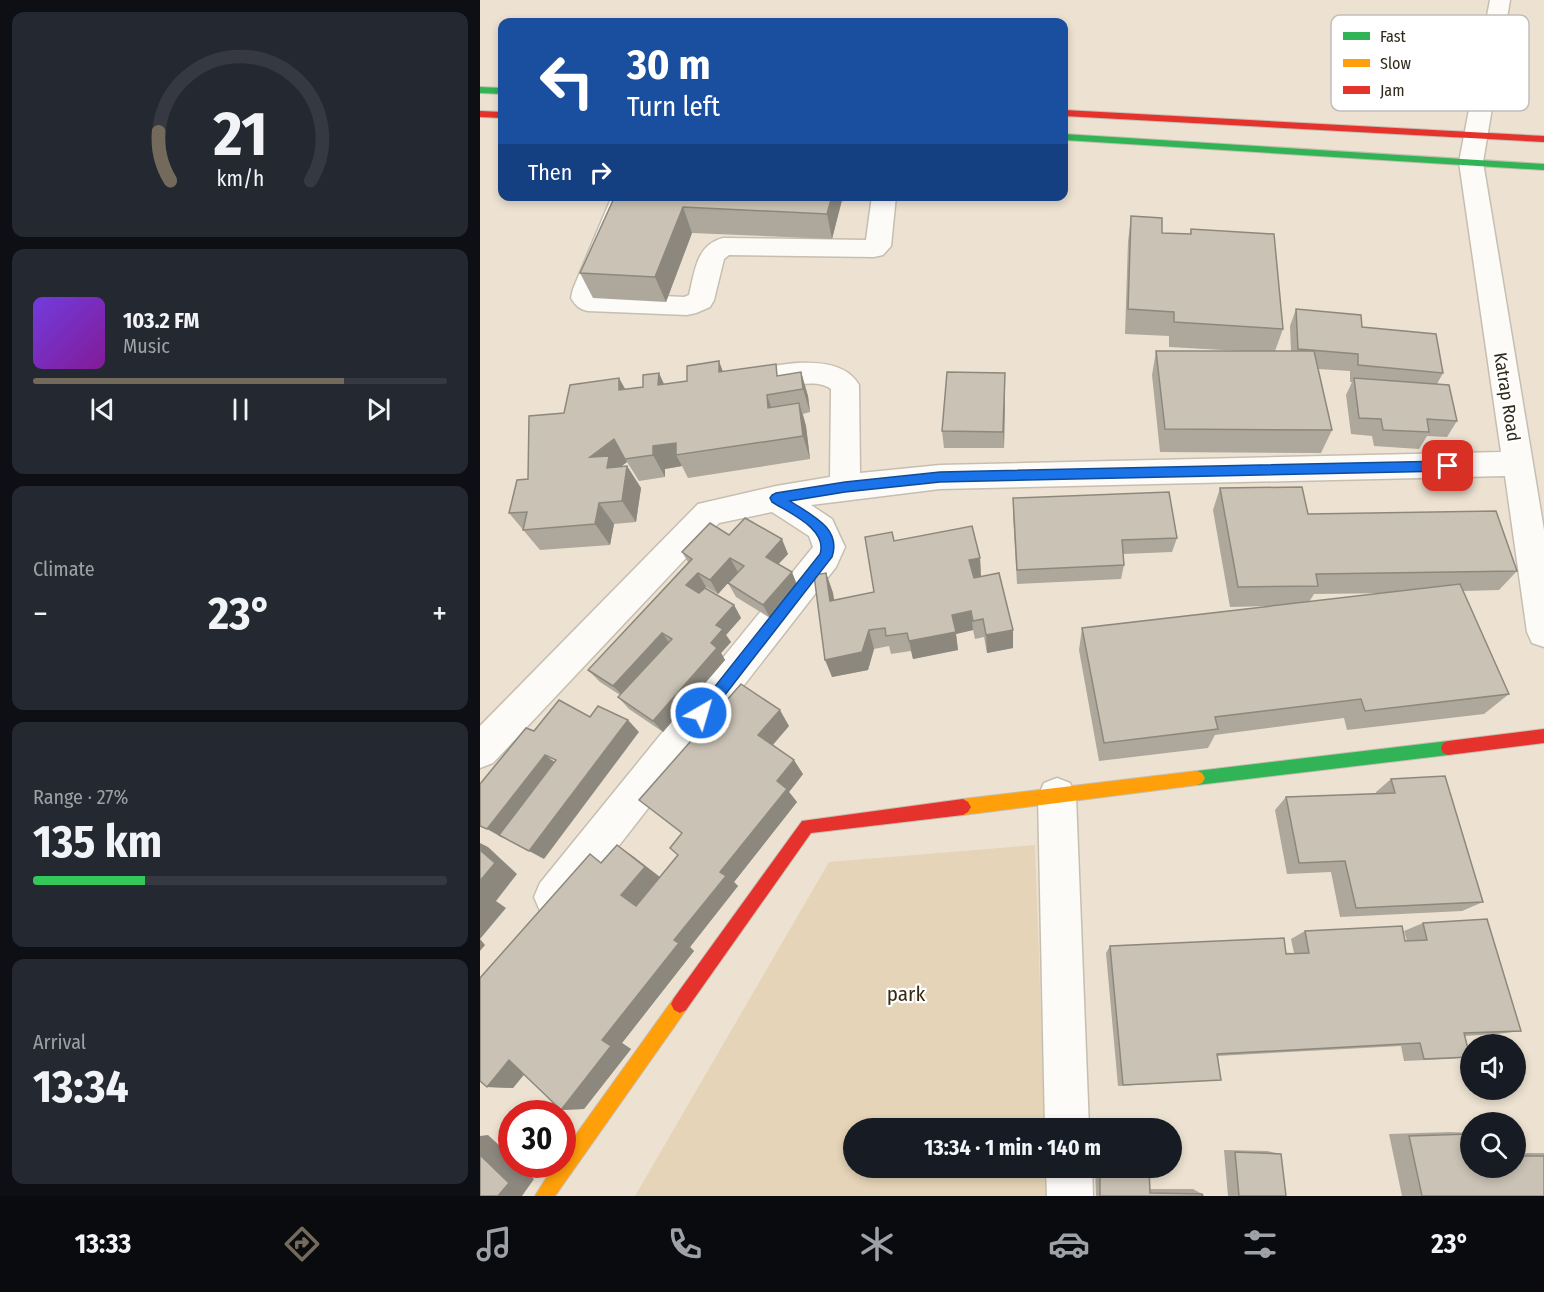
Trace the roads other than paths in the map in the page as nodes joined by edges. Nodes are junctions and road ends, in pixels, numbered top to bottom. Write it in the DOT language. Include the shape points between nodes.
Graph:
graph roads {
  1 [pos="1500,0"];
  2 [pos="1497,15"];
  3 [pos="480,90"];
  4 [pos="498,91"];
  5 [pos="1480,111"];
  6 [pos="1068,113"];
  7 [pos="480,114"];
  8 [pos="498,115"];
  9 [pos="1068,137"];
  10 [pos="1544,139"];
  11 [pos="1473,149"];
  12 [pos="1544,167"];
  13 [pos="622,201"];
  14 [pos="883,201"];
  15 [pos="734,383"];
  16 [pos="1517,464"];
  17 [pos="845,487"];
  18 [pos="776,498"];
  19 [pos="1544,632"];
  20 [pos="1544,736"];
  21 [pos="480,751"];
  22 [pos="1057,796"];
  23 [pos="532,925"];
  24 [pos="1068,1118"];
  25 [pos="1069,1178"];
  26 [pos="544,1196"];
  27 [pos="1070,1196"];
  1 -- 2 [label="street, Katrap Road"];
  3 -- 4 [label="street"];
  5 -- 11 [label="street, Katrap Road"];
  6 -- 11 [label="street"];
  7 -- 8 [label="street"];
  9 -- 11 [label="street"];
  10 -- 11 [label="street"];
  11 -- 12 [label="street"];
  11 -- 16 [label="street, Katrap Road"];
  13 -- 14 [label="street" via="586,289 584,298 588,302 694,304 700,300 712,255 723,246 874,249 878,246"];
  15 -- 17 [label="street" via="816,374 839,378 845,385"];
  16 -- 17 [label="street" via="940,477"];
  16 -- 19 [label="street, Katrap Road"];
  17 -- 18 [label="street"];
  18 -- 21 [label="street" via="709,513"];
  18 -- 23 [label="street" via="821,528 828,547 825,557"];
  20 -- 22 [label="street"];
  22 -- 24 [label="street"];
  22 -- 26 [label="street" via="807,826"];
  25 -- 27 [label="street"];
}
